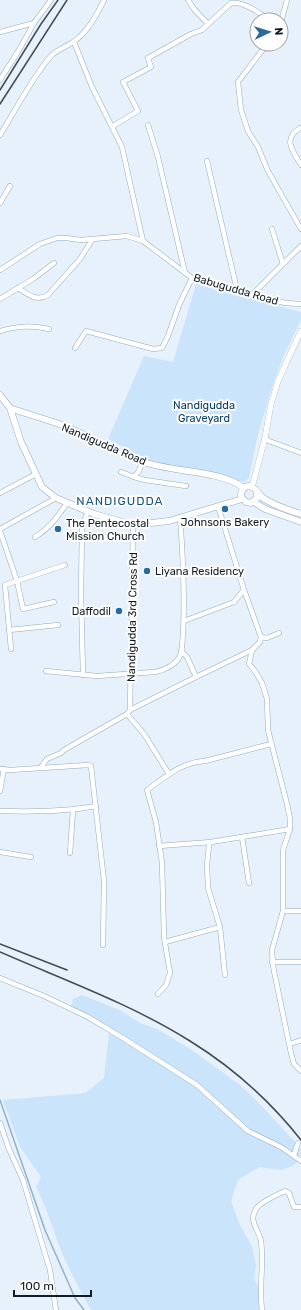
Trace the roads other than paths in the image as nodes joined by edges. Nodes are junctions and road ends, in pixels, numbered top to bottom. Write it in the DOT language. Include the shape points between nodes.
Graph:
graph roads {
  1 [pos="51,0"];
  2 [pos="104,0"];
  3 [pos="188,0"];
  4 [pos="287,0"];
  5 [pos="256,12"];
  6 [pos="284,12"];
  7 [pos="34,23"];
  8 [pos="208,24"];
  9 [pos="0,32"];
  10 [pos="74,42"];
  11 [pos="261,52"];
  12 [pos="0,80"];
  13 [pos="148,125"];
  14 [pos="113,126"];
  15 [pos="300,128"];
  16 [pos="0,135"];
  17 [pos="207,161"];
  18 [pos="301,165"];
  19 [pos="10,186"];
  20 [pos="0,203"];
  21 [pos="272,229"];
  22 [pos="301,229"];
  23 [pos="92,240"];
  24 [pos="143,241"];
  25 [pos="301,246"];
  26 [pos="54,263"];
  27 [pos="283,264"];
  28 [pos="0,270"];
  29 [pos="185,273"];
  30 [pos="192,278"];
  31 [pos="18,288"];
  32 [pos="237,290"];
  33 [pos="253,294"];
  34 [pos="0,299"];
  35 [pos="301,304"];
  36 [pos="49,329"];
  37 [pos="0,332"];
  38 [pos="300,334"];
  39 [pos="75,348"];
  40 [pos="0,395"];
  41 [pos="10,408"];
  42 [pos="265,438"];
  43 [pos="301,453"];
  44 [pos="142,462"];
  45 [pos="121,472"];
  46 [pos="36,474"];
  47 [pos="134,477"];
  48 [pos="186,486"];
  49 [pos="252,487"];
  50 [pos="244,488"];
  51 [pos="257,492"];
  52 [pos="0,493"];
  53 [pos="56,498"];
  54 [pos="242,499"];
  55 [pos="254,502"];
  56 [pos="67,503"];
  57 [pos="218,506"];
  58 [pos="88,511"];
  59 [pos="301,514"];
  60 [pos="180,517"];
  61 [pos="301,522"];
  62 [pos="133,525"];
  63 [pos="0,530"];
  64 [pos="35,537"];
  65 [pos="65,564"];
  66 [pos="17,581"];
  67 [pos="244,590"];
  68 [pos="54,602"];
  69 [pos="184,621"];
  70 [pos="58,625"];
  71 [pos="9,630"];
  72 [pos="279,633"];
  73 [pos="261,637"];
  74 [pos="11,649"];
  75 [pos="252,650"];
  76 [pos="181,651"];
  77 [pos="46,671"];
  78 [pos="131,673"];
  79 [pos="83,675"];
  80 [pos="196,677"];
  81 [pos="129,712"];
  82 [pos="271,744"];
  83 [pos="41,767"];
  84 [pos="2,769"];
  85 [pos="169,774"];
  86 [pos="0,791"];
  87 [pos="96,806"];
  88 [pos="73,810"];
  89 [pos="0,811"];
  90 [pos="290,829"];
  91 [pos="242,837"];
  92 [pos="211,842"];
  93 [pos="159,846"];
  94 [pos="0,852"];
  95 [pos="70,853"];
  96 [pos="31,857"];
  97 [pos="249,883"];
  98 [pos="283,911"];
  99 [pos="301,911"];
  100 [pos="220,927"];
  101 [pos="165,942"];
  102 [pos="103,945"];
  103 [pos="272,962"];
  104 [pos="301,962"];
  105 [pos="225,975"];
  106 [pos="0,978"];
  107 [pos="158,994"];
  108 [pos="301,1040"];
  109 [pos="290,1044"];
  110 [pos="301,1071"];
  111 [pos="0,1123"];
  112 [pos="298,1142"];
  113 [pos="294,1155"];
  114 [pos="301,1161"];
  115 [pos="301,1207"];
  116 [pos="56,1310"];
  117 [pos="262,1310"];
  1 -- 7 [label="street"];
  2 -- 10 [label="street" via="85,31"];
  3 -- 8 [label="street"];
  4 -- 6 [label="street"];
  5 -- 8 [label="street" via="236,2 231,3"];
  7 -- 9 [label="street"];
  7 -- 12 [label="street"];
  8 -- 14 [label="street" via="202,30 148,58 151,67 123,82 138,111"];
  10 -- 14 [label="street" via="92,87"];
  10 -- 16 [label="street" via="51,56"];
  11 -- 22 [label="street" via="238,82 241,110 248,131 268,171"];
  13 -- 29 [label="street"];
  14 -- 24 [label="street" via="122,147"];
  15 -- 18 [label="street" via="290,139 292,150"];
  17 -- 32 [label="street"];
  19 -- 20 [label="street"];
  21 -- 27 [label="street"];
  23 -- 24 [label="street, Babugudda Road" via="127,236"];
  23 -- 28 [label="street, Babugudda Road" via="57,238 40,244"];
  23 -- 31 [label="street" via="48,295 36,298"];
  24 -- 29 [label="street, Babugudda Road"];
  25 -- 27 [label="street"];
  26 -- 31 [label="street"];
  27 -- 33 [label="street"];
  29 -- 30 [label="street, Babugudda Road"];
  30 -- 32 [label="street, Babugudda Road"];
  30 -- 39 [label="street" via="162,348 153,349 86,331"];
  31 -- 34 [label="street"];
  32 -- 33 [label="street, Babugudda Road"];
  33 -- 35 [label="street, Babugudda Road" via="285,303"];
  36 -- 37 [label="street" via="33,326"];
  38 -- 42 [label="street" via="278,381"];
  40 -- 41 [label="main road"];
  41 -- 44 [label="main road, Nandigudda Road" via="62,425"];
  41 -- 46 [label="main road" via="21,442"];
  42 -- 43 [label="street"];
  42 -- 49 [label="street"];
  44 -- 47 [label="street"];
  44 -- 50 [label="main road, Nandigudda Road" via="213,475 235,482"];
  45 -- 47 [label="street"];
  46 -- 52 [label="street"];
  46 -- 53 [label="main road" via="42,487"];
  47 -- 48 [label="street"];
  49 -- 50 [label="main road"];
  49 -- 51 [label="main road"];
  50 -- 54 [label="main road" via="241,492"];
  51 -- 55 [label="main road"];
  51 -- 59 [label="main road" via="273,504"];
  53 -- 56 [label="main road"];
  53 -- 63 [label="street"];
  54 -- 55 [label="main road"];
  54 -- 57 [label="main road"];
  55 -- 61 [label="main road" via="265,509"];
  56 -- 58 [label="main road"];
  56 -- 64 [label="street" via="55,521"];
  57 -- 60 [label="main road"];
  57 -- 67 [label="street"];
  58 -- 62 [label="main road"];
  58 -- 79 [label="street" via="82,528"];
  60 -- 62 [label="main road" via="169,521"];
  60 -- 69 [label="street"];
  62 -- 78 [label="street, Nandigudda 3rd Cross Rd"];
  63 -- 66 [label="street"];
  65 -- 66 [label="street"];
  66 -- 68 [label="street" via="23,609"];
  66 -- 71 [label="street" via="5,585"];
  67 -- 69 [label="street" via="234,602"];
  67 -- 73 [label="street"];
  69 -- 76 [label="street"];
  70 -- 71 [label="street"];
  71 -- 74 [label="street"];
  72 -- 73 [label="street" via="267,638"];
  73 -- 75 [label="street" via="260,642"];
  75 -- 80 [label="street"];
  75 -- 82 [label="street" via="249,664 262,683 267,699"];
  76 -- 78 [label="street" via="178,658 164,670"];
  76 -- 80 [label="street" via="187,657"];
  77 -- 79 [label="street"];
  78 -- 79 [label="street"];
  78 -- 81 [label="street, Nandigudda 3rd Cross Rd"];
  80 -- 81 [label="street"];
  81 -- 83 [label="street" via="47,759"];
  81 -- 85 [label="street"];
  82 -- 85 [label="street" via="196,762 177,768"];
  82 -- 90 [label="street" via="287,804"];
  83 -- 84 [label="street"];
  83 -- 87 [label="street" via="88,764 91,766"];
  84 -- 86 [label="street"];
  85 -- 93 [label="street" via="147,790 156,822"];
  87 -- 88 [label="street"];
  87 -- 102 [label="street" via="104,881"];
  88 -- 89 [label="street"];
  88 -- 95 [label="street"];
  90 -- 91 [label="street"];
  90 -- 98 [label="street" via="283,850"];
  91 -- 92 [label="street"];
  91 -- 97 [label="street"];
  92 -- 93 [label="street"];
  92 -- 100 [label="street" via="207,865 208,888"];
  93 -- 101 [label="street"];
  94 -- 96 [label="street"];
  98 -- 99 [label="street"];
  98 -- 103 [label="street" via="272,950"];
  100 -- 101 [label="street"];
  100 -- 105 [label="street"];
  101 -- 107 [label="street" via="170,973 166,985"];
  103 -- 104 [label="street"];
  103 -- 109 [label="street"];
  106 -- 113 [label="street" via="88,1017 123,1038 197,1085 248,1132 267,1139"];
  108 -- 109 [label="street"];
  109 -- 110 [label="street" via="294,1064"];
  111 -- 116 [label="street" via="23,1180 50,1270"];
  112 -- 113 [label="street"];
  113 -- 114 [label="street"];
  115 -- 117 [label="street" via="294,1207 289,1193 285,1191 259,1206 254,1214 254,1224 261,1242"];
}
